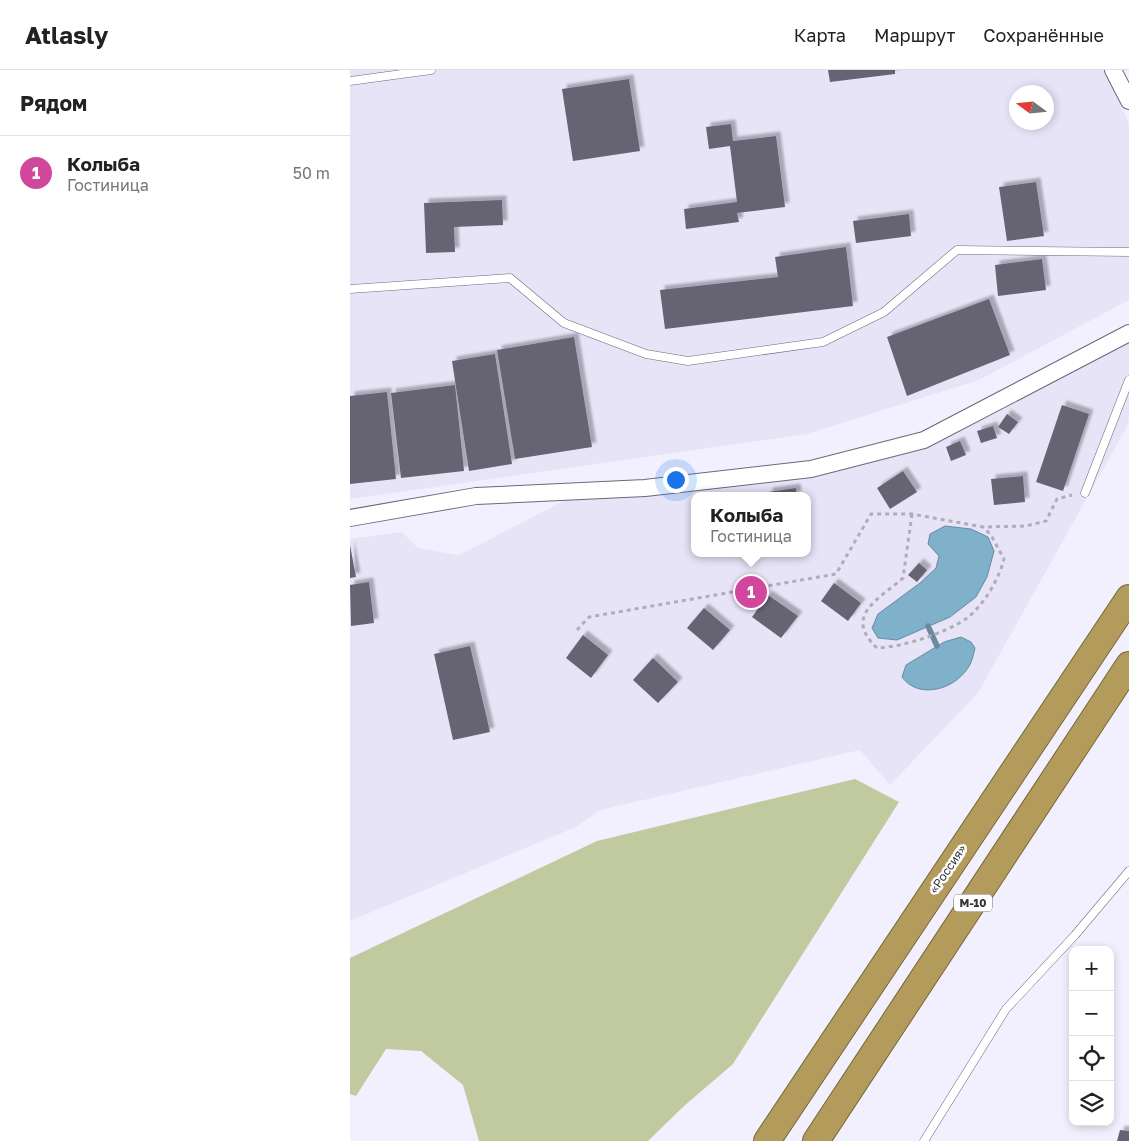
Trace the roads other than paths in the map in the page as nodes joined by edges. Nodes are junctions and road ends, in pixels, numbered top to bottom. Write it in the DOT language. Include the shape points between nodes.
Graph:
graph roads {
  1 [pos="431,70"];
  2 [pos="1113,70"];
  3 [pos="350,81"];
  4 [pos="1129,101"];
  5 [pos="1129,252"];
  6 [pos="350,289"];
  7 [pos="1129,333"];
  8 [pos="1129,380"];
  9 [pos="1085,493"];
  10 [pos="350,518"];
  11 [pos="1129,598"];
  12 [pos="1129,665"];
  13 [pos="1129,871"];
  14 [pos="767,1141"];
  15 [pos="816,1141"];
  16 [pos="924,1141"];
  1 -- 3 [label="lane"];
  2 -- 4 [label="street"];
  5 -- 6 [label="lane" via="957,250 884,312 823,342 688,361 646,354 564,323 510,278"];
  7 -- 10 [label="street" via="924,440 811,469 645,488 476,496"];
  8 -- 9 [label="lane"];
  11 -- 14 [label="highway, «Россия»"];
  12 -- 15 [label="highway, М-10"];
  13 -- 16 [label="lane" via="1006,1009"];
}
